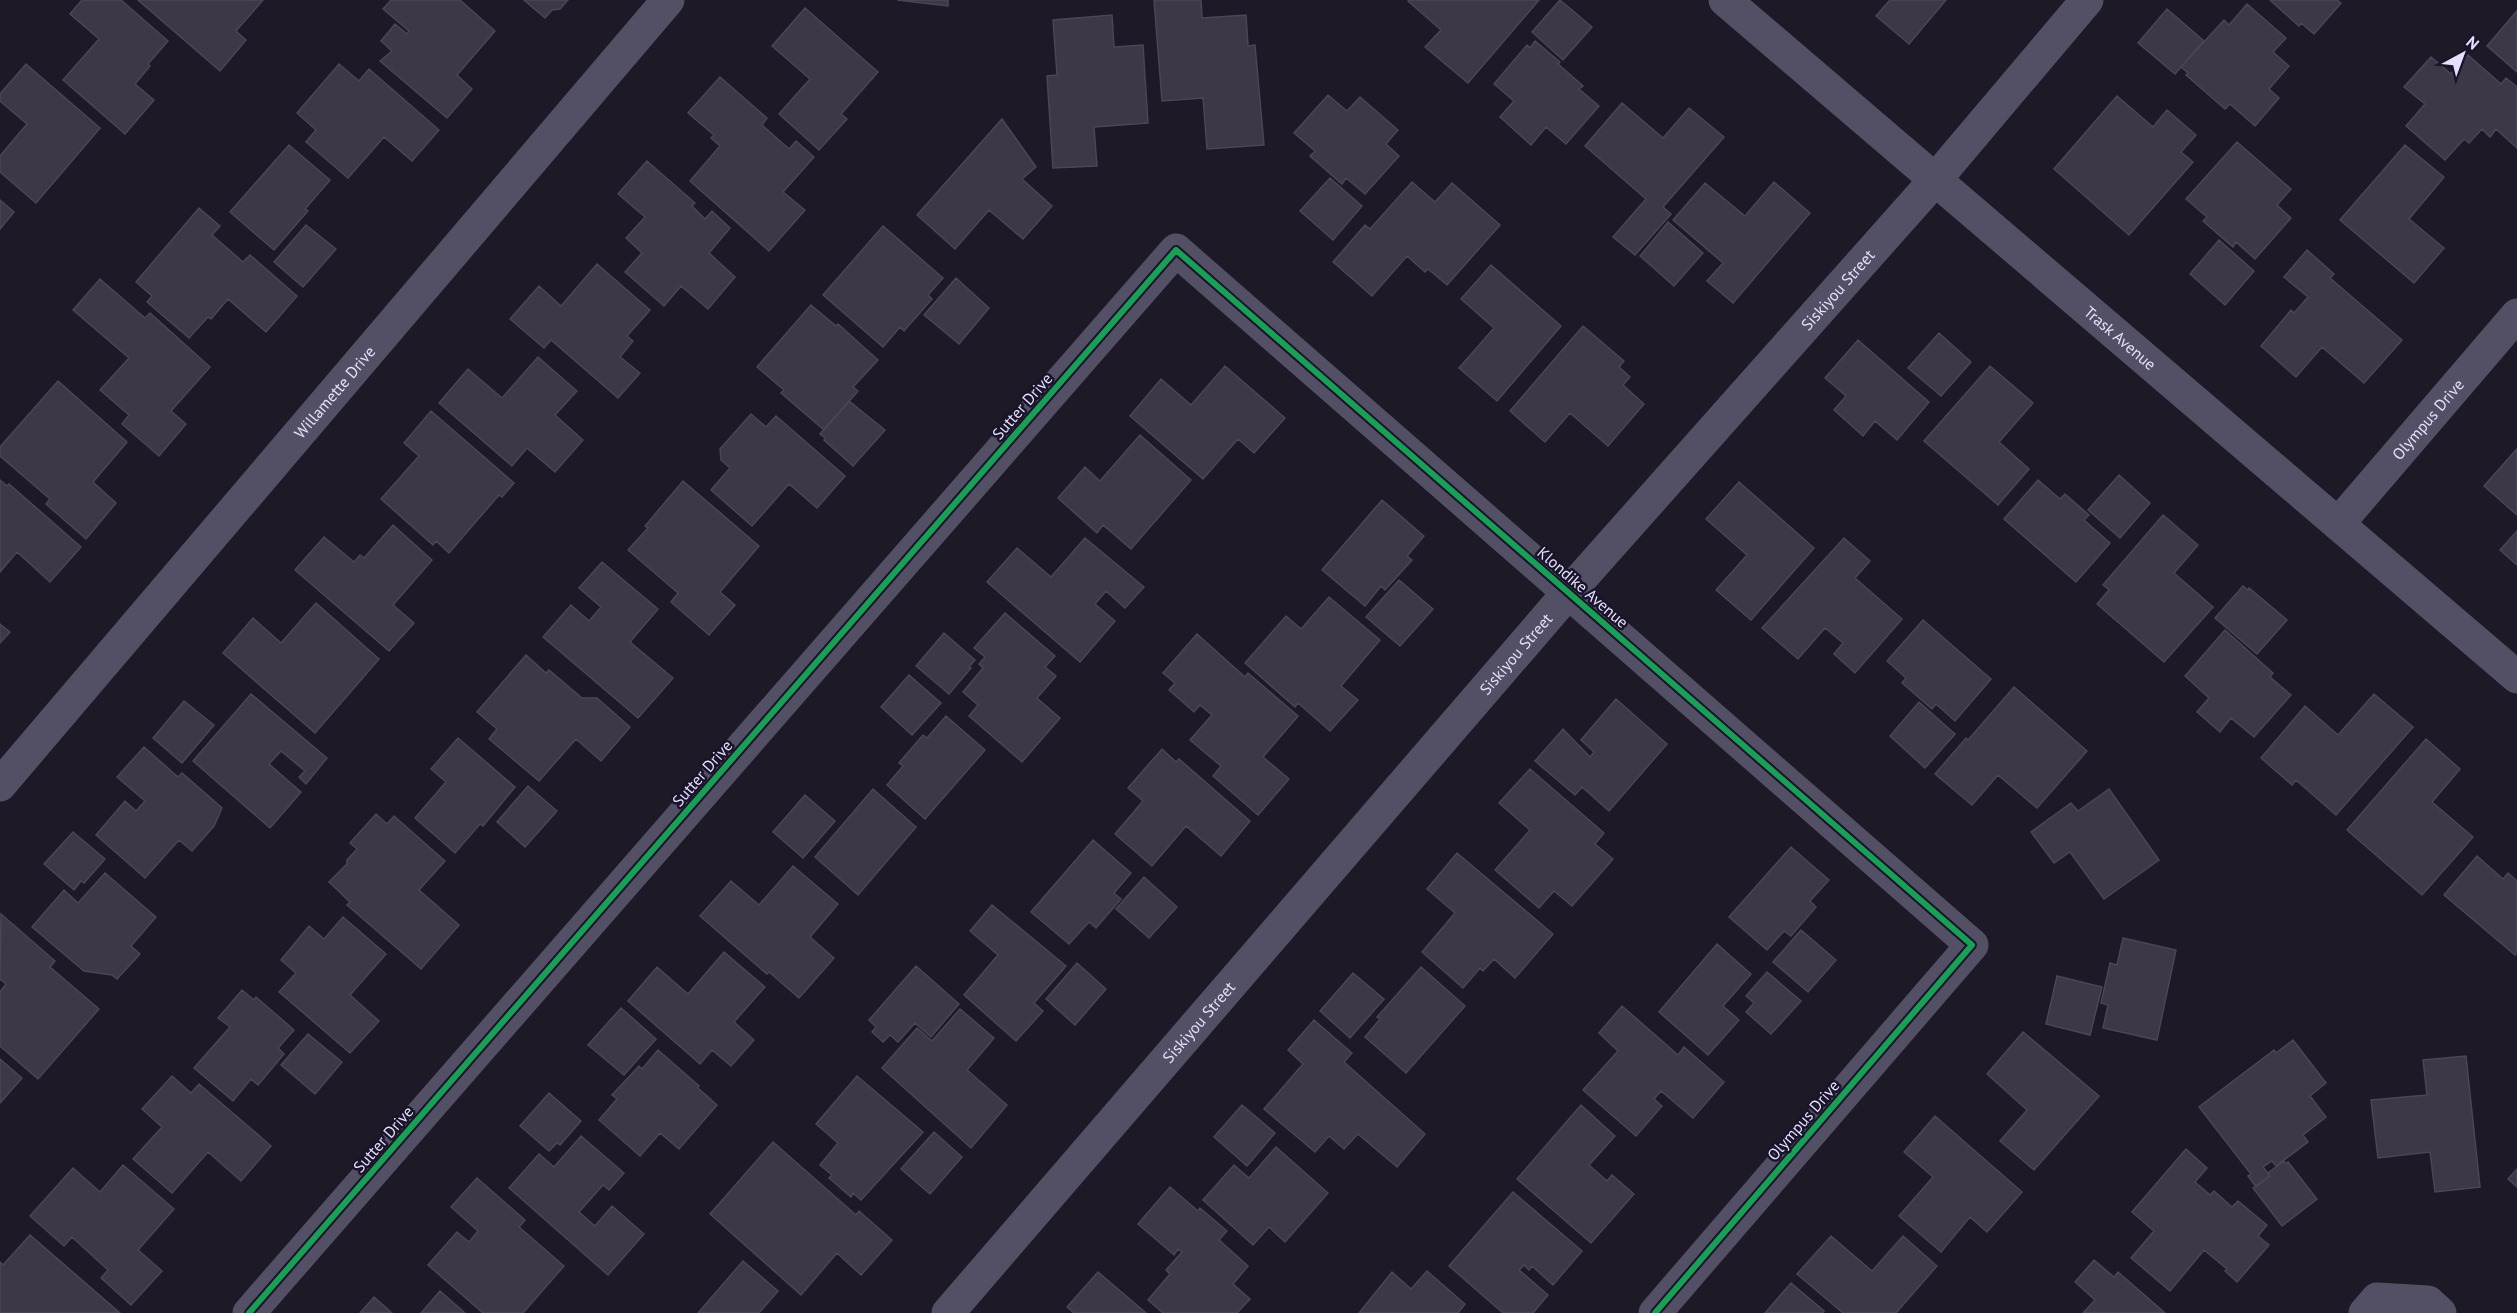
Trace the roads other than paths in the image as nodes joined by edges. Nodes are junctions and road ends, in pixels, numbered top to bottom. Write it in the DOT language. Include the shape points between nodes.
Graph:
graph roads {
  1 [pos="668,0"];
  2 [pos="1725,0"];
  3 [pos="2087,0"];
  4 [pos="1935,180"];
  5 [pos="1176,250"];
  6 [pos="2517,315"];
  7 [pos="2338,524"];
  8 [pos="1568,593"];
  9 [pos="2517,677"];
  10 [pos="0,785"];
  11 [pos="1972,945"];
  12 [pos="2371,1306"];
  13 [pos="249,1313"];
  14 [pos="948,1313"];
  15 [pos="1655,1313"];
  16 [pos="2440,1313"];
  1 -- 10 [label="street, Willamette Drive"];
  2 -- 4 [label="street, Trask Avenue"];
  3 -- 4 [label="street, Siskiyou Street"];
  4 -- 7 [label="street, Trask Avenue"];
  4 -- 8 [label="street, Siskiyou Street"];
  5 -- 8 [label="street, Klondike Avenue"];
  5 -- 13 [label="street, Sutter Drive"];
  6 -- 7 [label="street, Olympus Drive"];
  7 -- 9 [label="street, Trask Avenue"];
  8 -- 11 [label="street, Klondike Avenue"];
  8 -- 14 [label="street, Siskiyou Street"];
  11 -- 15 [label="street, Olympus Drive"];
  12 -- 16 [label="street" via="2428,1302"];
}
